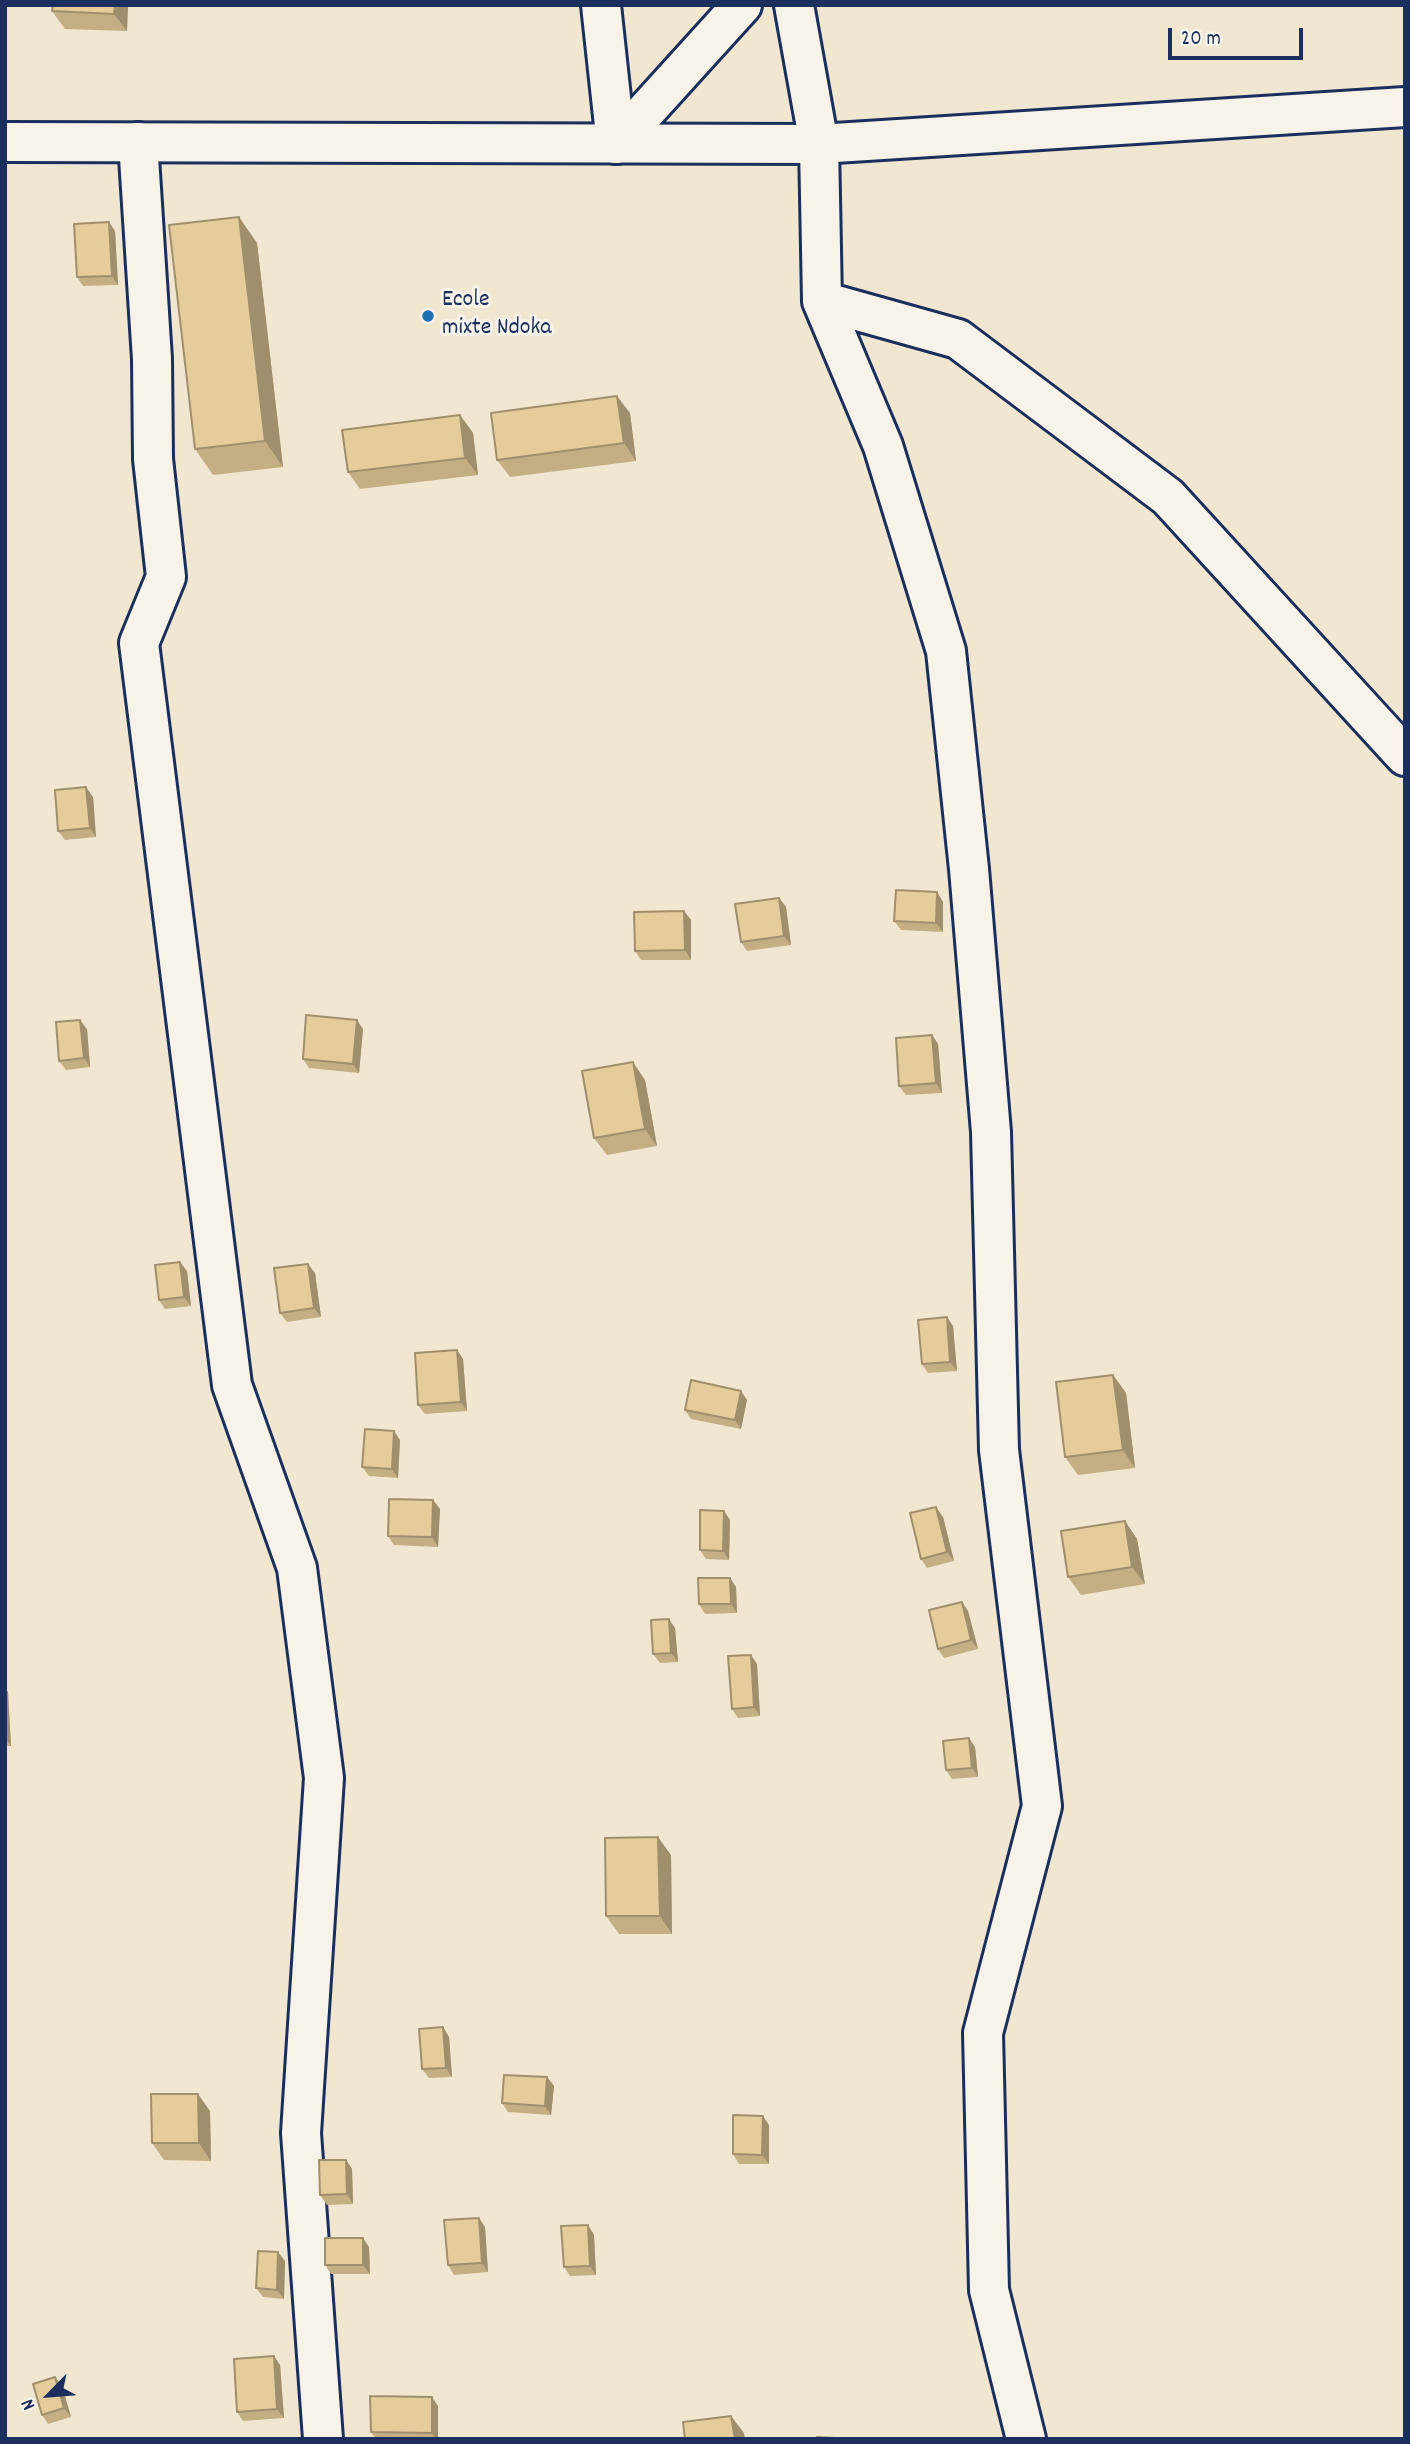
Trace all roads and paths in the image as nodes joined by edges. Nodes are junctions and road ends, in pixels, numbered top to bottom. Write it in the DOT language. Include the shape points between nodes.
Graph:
graph roads {
  1 [pos="601,5"];
  2 [pos="742,5"];
  3 [pos="794,5"];
  4 [pos="1405,107"];
  5 [pos="5,142"];
  6 [pos="138,142"];
  7 [pos="616,144"];
  8 [pos="819,144"];
  9 [pos="822,301"];
  10 [pos="1405,756"];
  11 [pos="323,2439"];
  12 [pos="1026,2439"];
  1 -- 7 [label="street"];
  2 -- 7 [label="street"];
  3 -- 8 [label="street"];
  4 -- 8 [label="street"];
  5 -- 6 [label="street"];
  6 -- 7 [label="street"];
  6 -- 11 [label="street" via="152,359 153,459 166,577 139,643 232,1385 297,1568 324,1778 301,2133"];
  7 -- 8 [label="street"];
  8 -- 9 [label="street"];
  9 -- 10 [label="street" via="958,339 1168,497"];
  9 -- 12 [label="street" via="883,446 946,651 969,869 991,1132 999,1450 1042,1806 983,2033 989,2290"];
}
